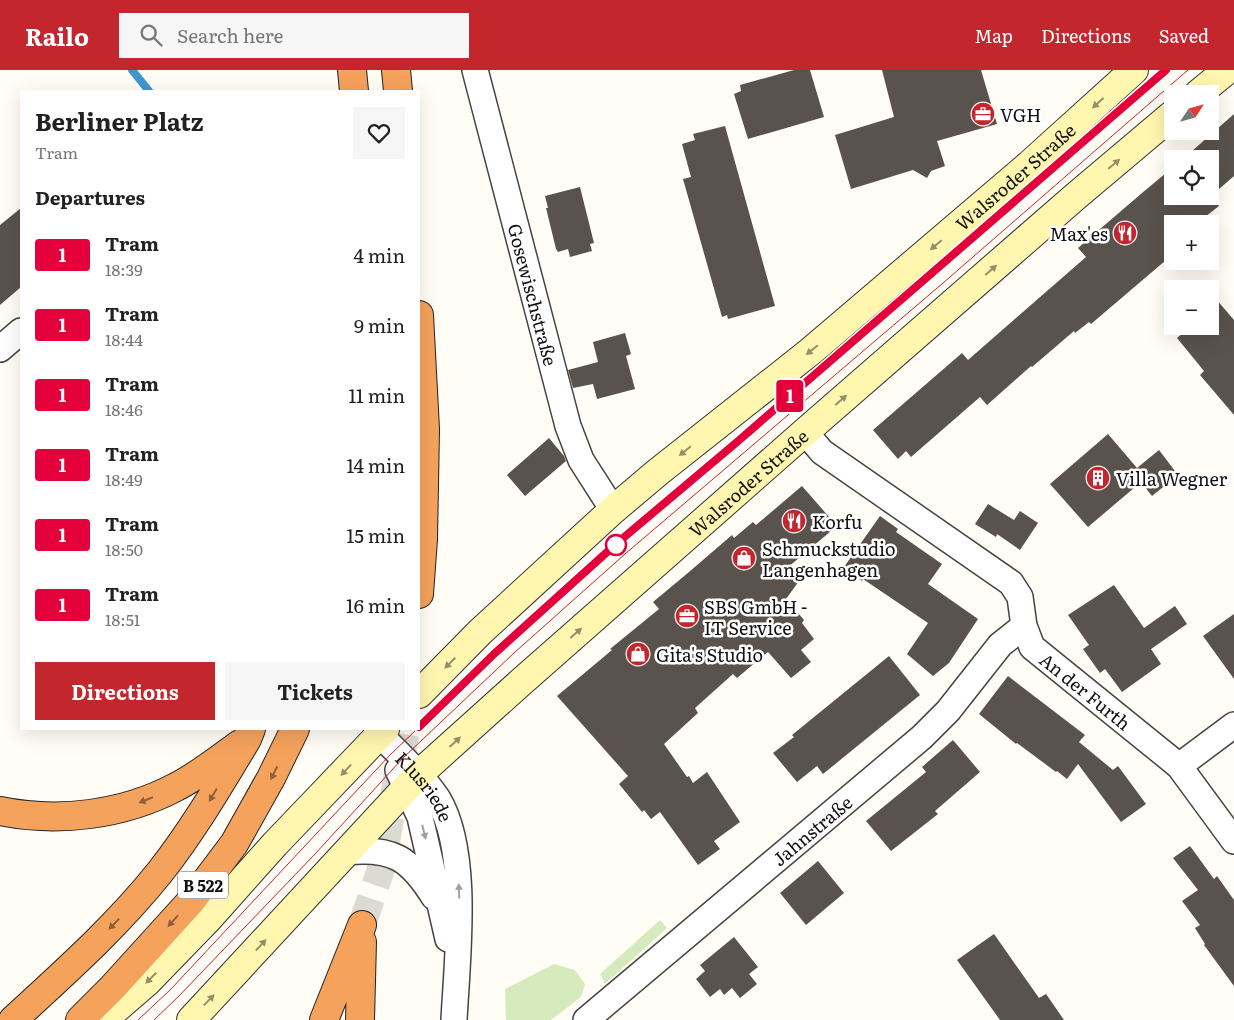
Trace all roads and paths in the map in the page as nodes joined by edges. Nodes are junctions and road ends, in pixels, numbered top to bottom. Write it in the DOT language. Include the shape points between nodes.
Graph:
graph roads {
  1 [pos="352,70"];
  2 [pos="396,70"];
  3 [pos="475,70"];
  4 [pos="1134,70"];
  5 [pos="1227,70"];
  6 [pos="1209,85"];
  7 [pos="354,90"];
  8 [pos="398,90"];
  9 [pos="1164,123"];
  10 [pos="20,331"];
  11 [pos="420,334"];
  12 [pos="0,349"];
  13 [pos="805,432"];
  14 [pos="613,510"];
  15 [pos="420,583"];
  16 [pos="1024,626"];
  17 [pos="420,693"];
  18 [pos="1234,726"];
  19 [pos="295,730"];
  20 [pos="382,732"];
  21 [pos="250,734"];
  22 [pos="1179,766"];
  23 [pos="413,781"];
  24 [pos="0,811"];
  25 [pos="1234,842"];
  26 [pos="346,852"];
  27 [pos="442,910"];
  28 [pos="456,975"];
  29 [pos="13,1020"];
  30 [pos="80,1020"];
  31 [pos="103,1020"];
  32 [pos="191,1020"];
  33 [pos="324,1020"];
  34 [pos="360,1020"];
  35 [pos="454,1020"];
  36 [pos="586,1020"];
  1 -- 7 [label="highway"];
  2 -- 8 [label="highway"];
  3 -- 14 [label="street, Gosewischstraße" via="568,426 581,460"];
  4 -- 14 [label="main road, Walsroder Straße, one-way" via="1029,166 819,345"];
  5 -- 6 [label="main road"];
  13 -- 9 [label="main road, Walsroder Straße, one-way"];
  10 -- 12 [label="street"];
  11 -- 15 [label="highway" via="425,428 424,539"];
  13 -- 16 [label="street, An der Furth" via="822,452 1011,583 1020,596"];
  23 -- 13 [label="main road, Walsroder Straße, one-way"];
  14 -- 17 [label="main road, Walsroder Straße, one-way" via="480,632"];
  16 -- 22 [label="street, An der Furth" via="1032,647"];
  16 -- 36 [label="street, Jahnstraße" via="1000,645 948,711 922,737"];
  18 -- 22 [label="street"];
  19 -- 30 [label="highway, B 522, one-way" via="272,778 234,844 191,901"];
  20 -- 23 [label="street, Klusriede"];
  20 -- 31 [label="main road, one-way" via="209,918 146,983"];
  21 -- 24 [label="highway, one-way" via="177,787 140,803 105,812 65,816 21,816"];
  21 -- 29 [label="highway, one-way" via="198,820 154,879 81,958"];
  22 -- 25 [label="street, An der Furth"];
  23 -- 26 [label="main road, Walsroder Straße"];
  23 -- 27 [label="street, Klusriede, one-way"];
  28 -- 23 [label="street, Klusriede, one-way" via="457,860 446,816 438,800"];
  26 -- 27 [label="street, Klusriede" via="385,852 409,864 425,882"];
  32 -- 26 [label="main road, Walsroder Straße, one-way"];
  27 -- 28 [label="street, Klusriede"];
  28 -- 35 [label="street, Klusriede"];
  33 -- 34 [label="highway" via="362,925"];
}
